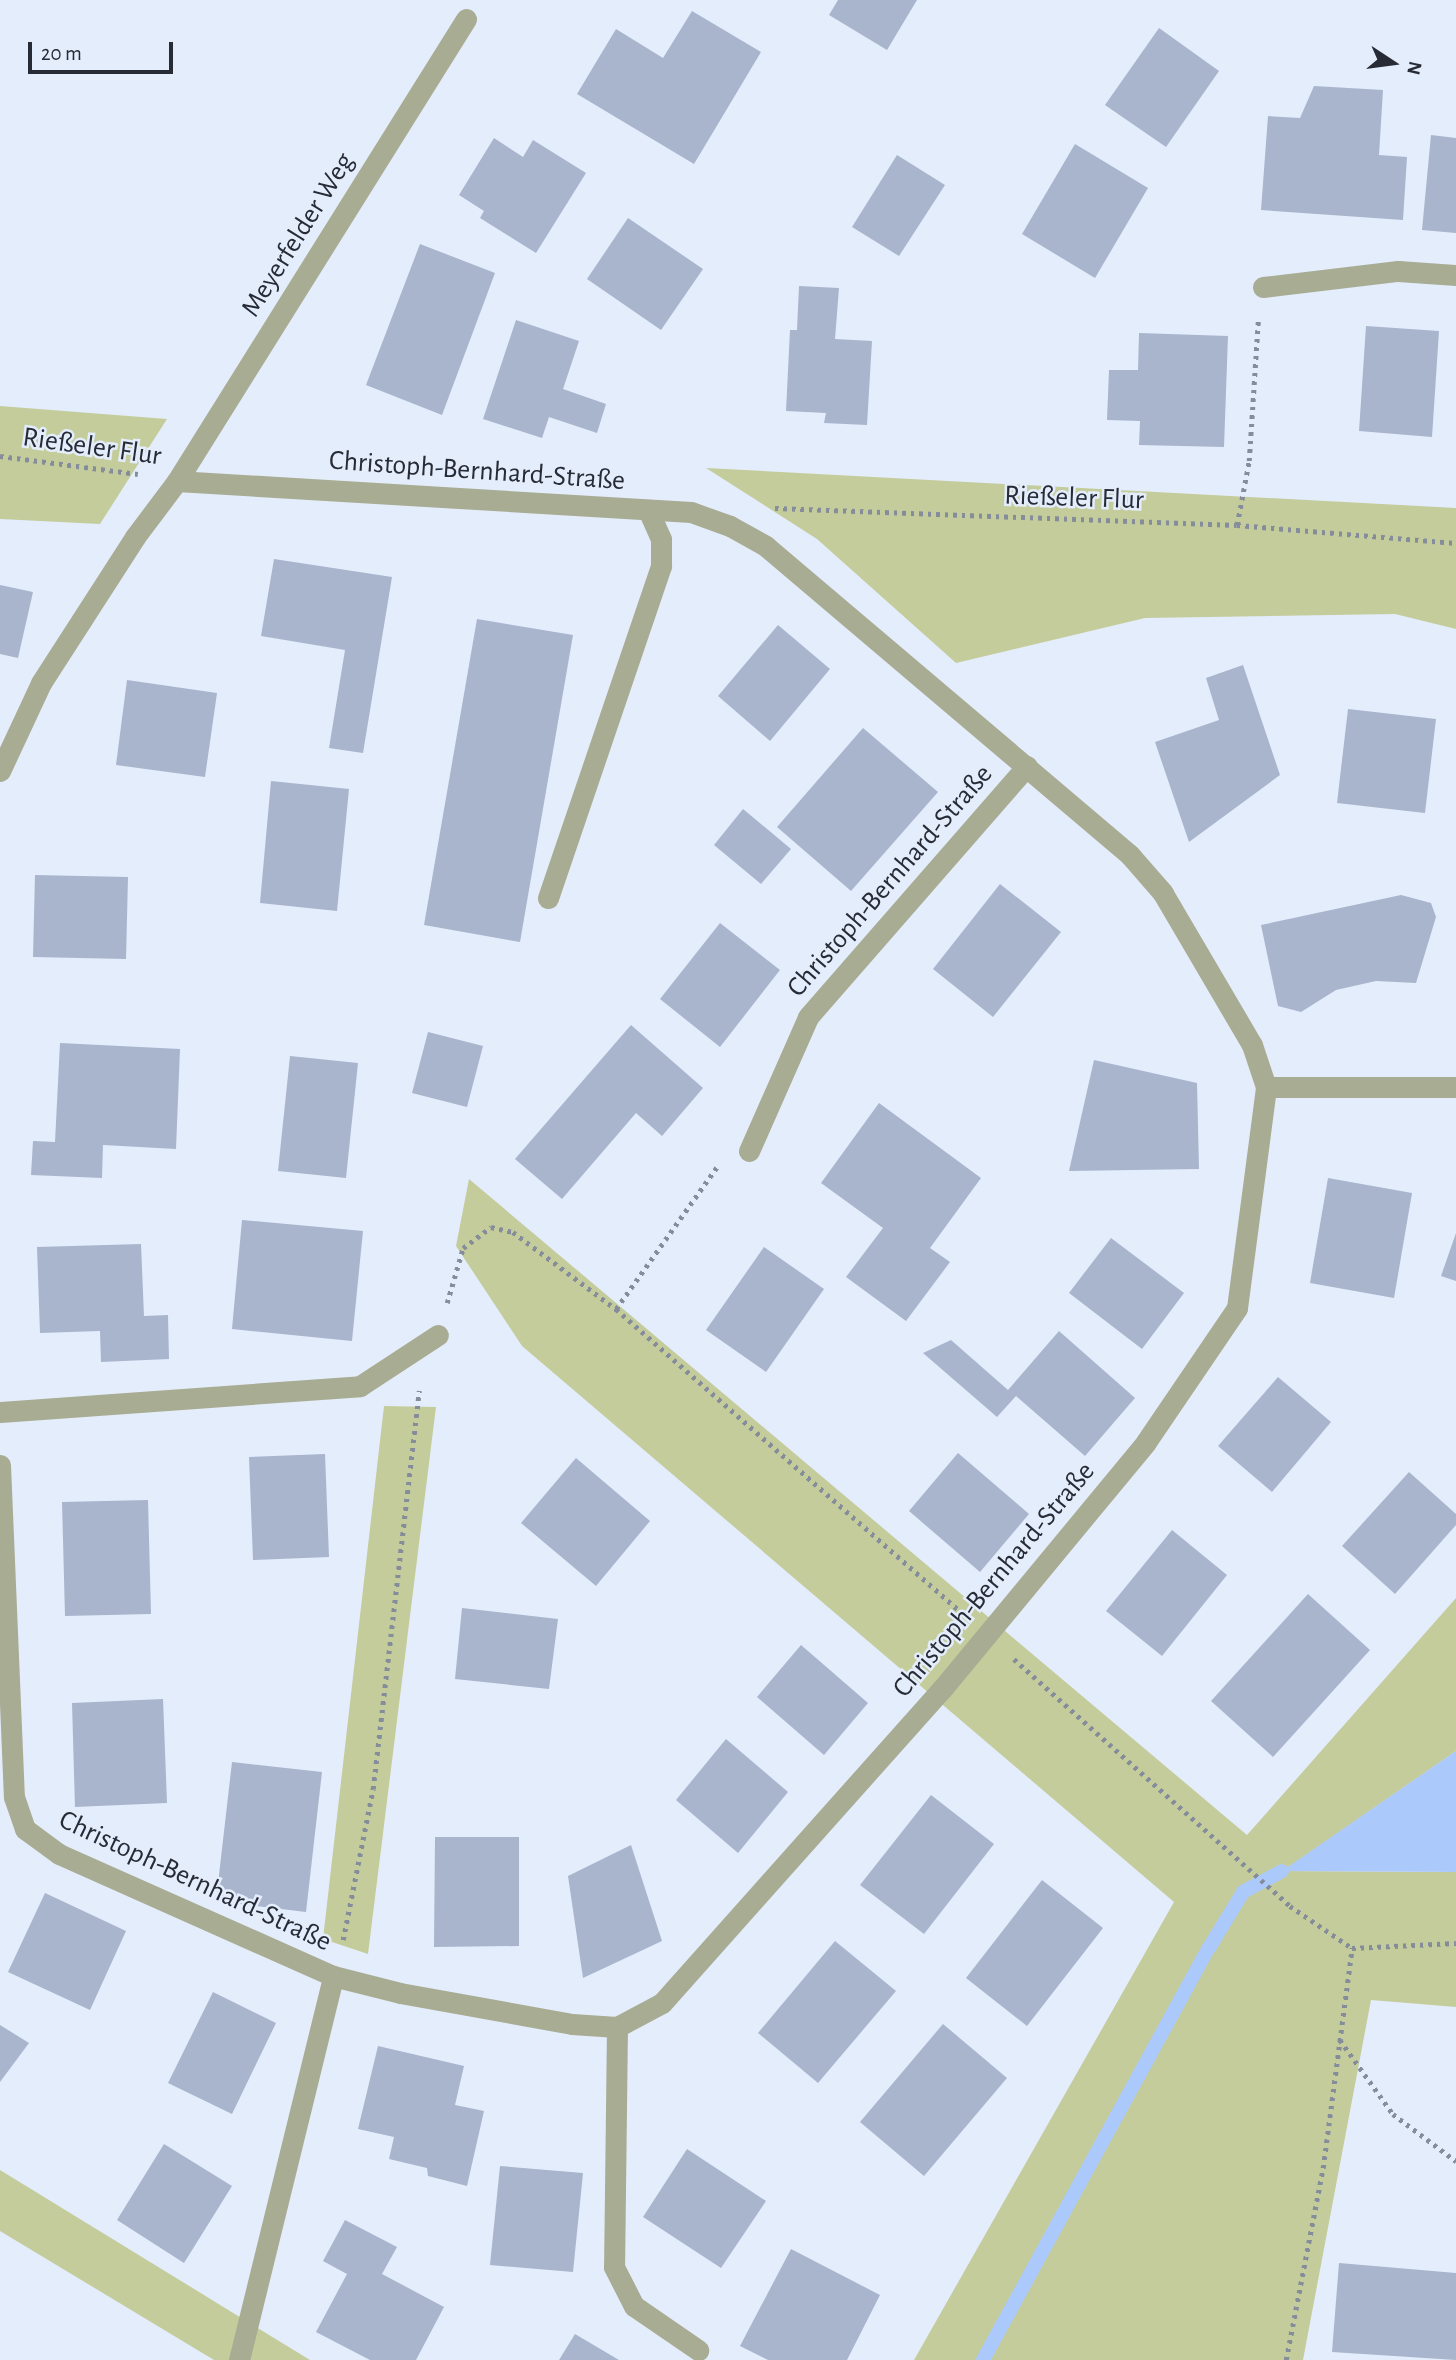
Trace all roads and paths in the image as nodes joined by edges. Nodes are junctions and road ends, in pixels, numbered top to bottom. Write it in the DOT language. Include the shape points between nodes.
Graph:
graph roads {
  1 [pos="466,19"];
  2 [pos="1456,275"];
  3 [pos="1263,287"];
  4 [pos="0,456"];
  5 [pos="177,481"];
  6 [pos="769,509"];
  7 [pos="648,510"];
  8 [pos="1237,525"];
  9 [pos="1456,543"];
  10 [pos="1027,766"];
  11 [pos="0,771"];
  12 [pos="548,898"];
  13 [pos="1266,1087"];
  14 [pos="1456,1087"];
  15 [pos="749,1151"];
  16 [pos="616,1309"];
  17 [pos="438,1335"];
  18 [pos="0,1412"];
  19 [pos="0,1465"];
  20 [pos="984,1633"];
  21 [pos="1456,1943"];
  22 [pos="1352,1948"];
  23 [pos="333,1976"];
  24 [pos="617,2027"];
  25 [pos="1340,2040"];
  26 [pos="1456,2161"];
  27 [pos="698,2350"];
  28 [pos="239,2360"];
  29 [pos="1286,2360"];
  1 -- 5 [label="street, Meyerfelder Weg"];
  2 -- 3 [label="street" via="1398,271"];
  3 -- 8 [label="path" via="1252,360 1249,461"];
  4 -- 5 [label="path, Rießeler Flur" via="68,461"];
  5 -- 7 [label="street, Christoph-Bernhard-Straße"];
  5 -- 11 [label="street" via="135,537 41,683"];
  6 -- 8 [label="path, Rießeler Flur"];
  7 -- 10 [label="street, Christoph-Bernhard-Straße" via="691,512 766,546"];
  7 -- 12 [label="street" via="661,538 661,566"];
  8 -- 9 [label="path, Rießeler Flur"];
  10 -- 13 [label="street, Christoph-Bernhard-Straße" via="1130,855 1163,893 1252,1045"];
  10 -- 15 [label="street, Christoph-Bernhard-Straße" via="808,1017"];
  13 -- 14 [label="street"];
  13 -- 20 [label="street, Christoph-Bernhard-Straße" via="1237,1308 1146,1442"];
  15 -- 16 [label="path" via="713,1168"];
  16 -- 17 [label="path" via="513,1233 491,1227 463,1248"];
  16 -- 20 [label="path"];
  17 -- 18 [label="street" via="360,1386"];
  17 -- 23 [label="path" via="415,1404 373,1789"];
  19 -- 23 [label="street, Christoph-Bernhard-Straße" via="14,1797 25,1829 59,1854"];
  20 -- 22 [label="path" via="1290,1906"];
  20 -- 24 [label="street, Christoph-Bernhard-Straße" via="942,1689 662,2003"];
  21 -- 22 [label="path"];
  22 -- 25 [label="path"];
  23 -- 24 [label="street, Christoph-Bernhard-Straße" via="572,2024"];
  23 -- 28 [label="street, Christoph-Bernhard-Straße"];
  24 -- 27 [label="street" via="614,2267 634,2306"];
  25 -- 26 [label="path" via="1393,2113"];
  25 -- 29 [label="path" via="1322,2168"];
}
